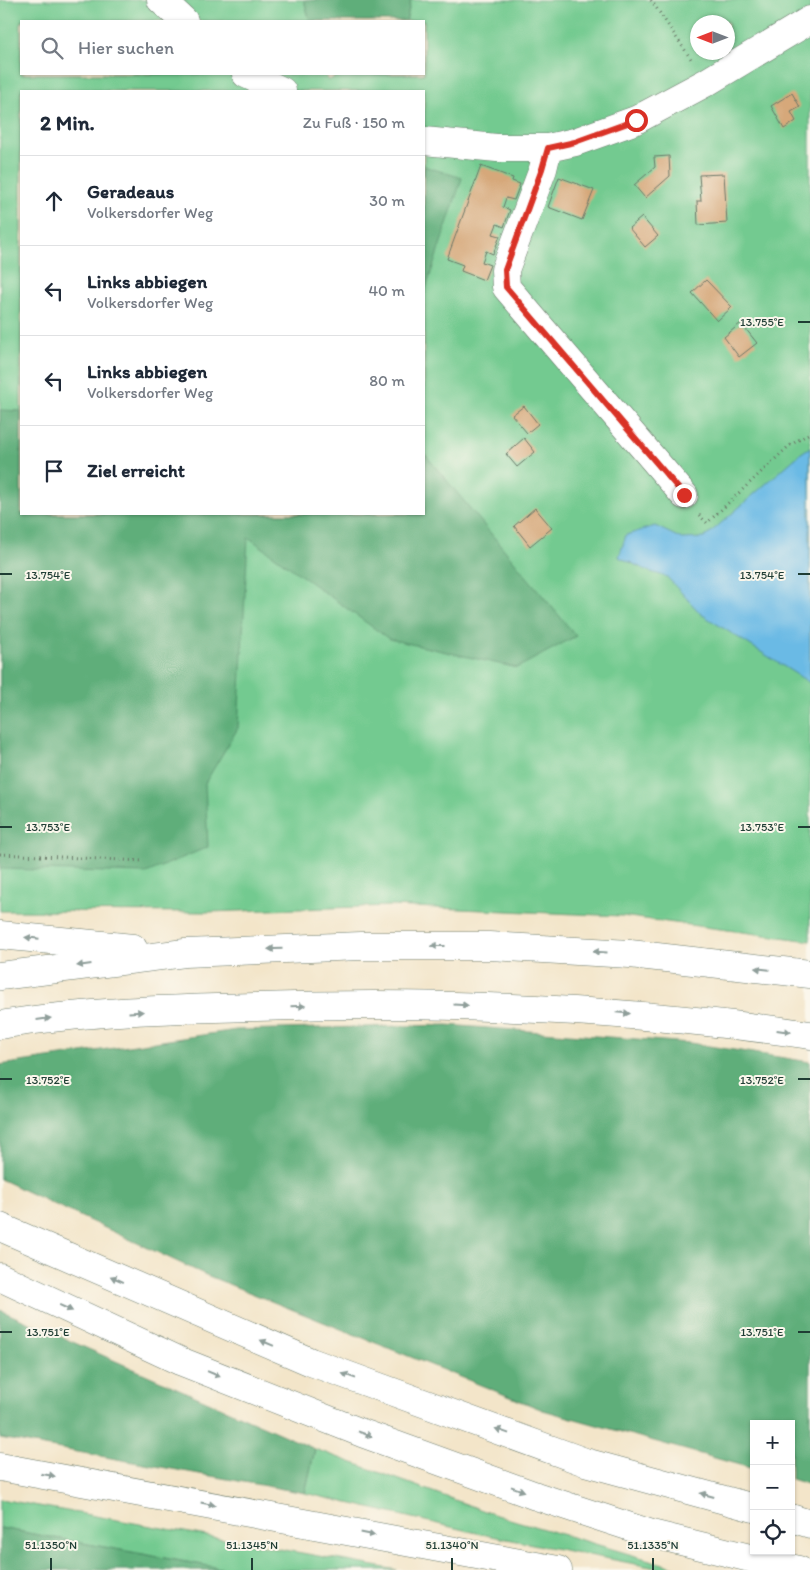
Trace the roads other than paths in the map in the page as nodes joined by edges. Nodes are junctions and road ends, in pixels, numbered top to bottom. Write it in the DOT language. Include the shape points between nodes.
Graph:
graph roads {
  1 [pos="161,0"];
  2 [pos="183,20"];
  3 [pos="810,20"];
  4 [pos="248,75"];
  5 [pos="280,90"];
  6 [pos="425,141"];
  7 [pos="548,148"];
  8 [pos="684,495"];
  9 [pos="0,935"];
  10 [pos="185,953"];
  11 [pos="810,974"];
  12 [pos="0,976"];
  13 [pos="0,1025"];
  14 [pos="810,1035"];
  15 [pos="0,1227"];
  16 [pos="0,1277"];
  17 [pos="0,1467"];
  18 [pos="750,1507"];
  19 [pos="795,1519"];
  20 [pos="810,1524"];
  21 [pos="558,1570"];
  22 [pos="799,1570"];
  1 -- 2 [label="main road"];
  3 -- 7 [label="main road" via="636,120"];
  4 -- 5 [label="main road"];
  6 -- 7 [label="main road" via="497,148"];
  7 -- 8 [label="main road" via="505,270 506,287"];
  10 -- 9 [label="main road, one-way"];
  11 -- 10 [label="main road, one-way" via="630,954 489,946 361,946"];
  10 -- 12 [label="main road, one-way"];
  13 -- 14 [label="main road, one-way" via="87,1014 437,1004 696,1019"];
  18 -- 15 [label="main road, one-way" via="586,1462 312,1362"];
  16 -- 22 [label="main road, one-way" via="180,1360 362,1433 652,1534"];
  17 -- 21 [label="main road, one-way"];
  19 -- 20 [label="main road"];
}
